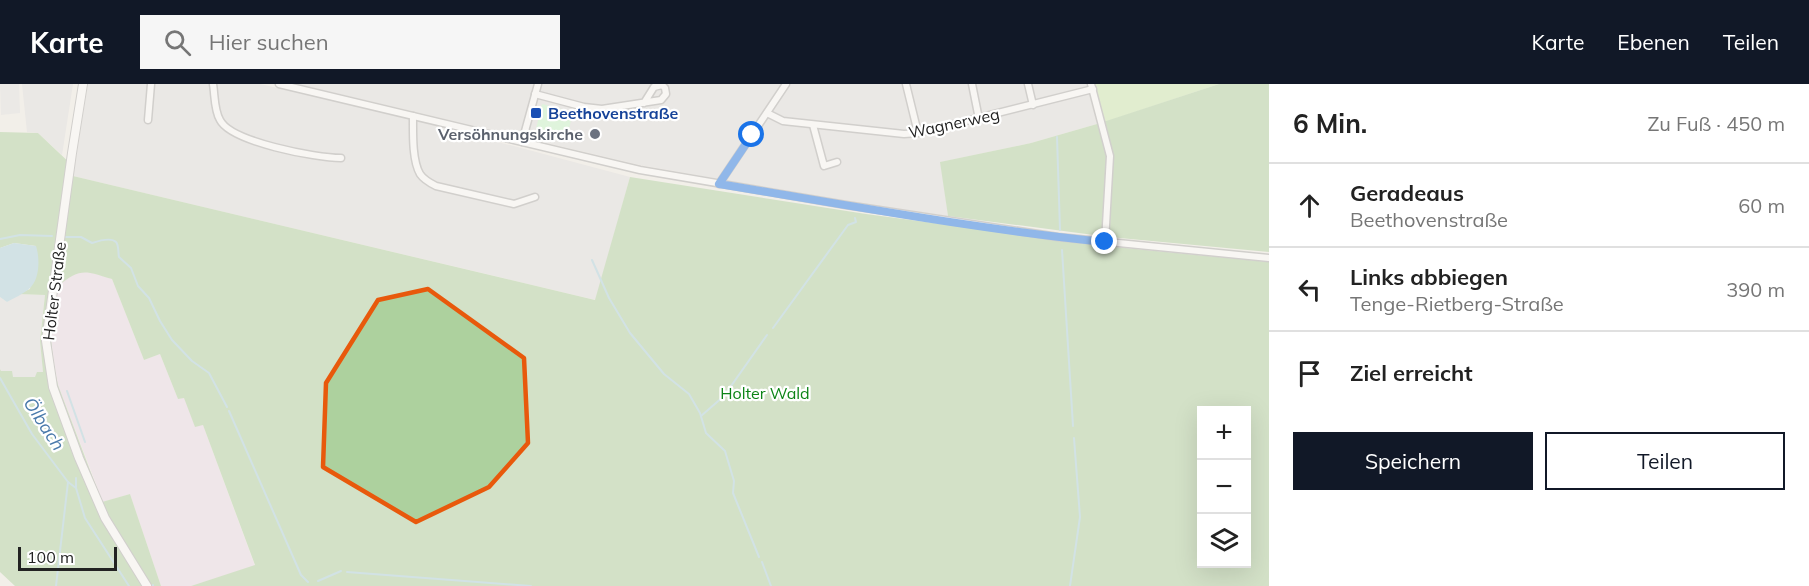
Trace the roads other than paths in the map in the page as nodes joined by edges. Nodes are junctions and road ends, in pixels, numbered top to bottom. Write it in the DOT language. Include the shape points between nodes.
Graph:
graph roads {
  1 [pos="83,84"];
  2 [pos="151,84"];
  3 [pos="213,84"];
  4 [pos="279,84"];
  5 [pos="537,84"];
  6 [pos="786,84"];
  7 [pos="906,84"];
  8 [pos="972,84"];
  9 [pos="1028,84"];
  10 [pos="1092,87"];
  11 [pos="535,94"];
  12 [pos="644,103"];
  13 [pos="1033,105"];
  14 [pos="767,113"];
  15 [pos="413,116"];
  16 [pos="980,119"];
  17 [pos="148,120"];
  18 [pos="813,124"];
  19 [pos="918,133"];
  20 [pos="522,142"];
  21 [pos="340,158"];
  22 [pos="837,162"];
  23 [pos="719,184"];
  24 [pos="535,198"];
  25 [pos="1105,242"];
  26 [pos="1269,258"];
  27 [pos="147,586"];
  1 -- 27 [label="street, Holter Straße" via="46,341 48,359 57,397 105,518"];
  2 -- 17 [label="street"];
  3 -- 21 [label="street" via="216,112 232,132 299,153"];
  4 -- 15 [label="street"];
  5 -- 11 [label="street"];
  6 -- 14 [label="street"];
  7 -- 19 [label="street"];
  8 -- 16 [label="street"];
  9 -- 13 [label="street"];
  10 -- 13 [label="street, Wagnerweg"];
  10 -- 25 [label="street" via="1110,156"];
  11 -- 12 [label="street" via="602,109"];
  11 -- 20 [label="street"];
  13 -- 16 [label="street, Wagnerweg"];
  14 -- 18 [label="street, Wagnerweg" via="783,121"];
  14 -- 23 [label="street"];
  15 -- 20 [label="street"];
  15 -- 24 [label="street" via="413,144 419,174 426,181 514,204"];
  16 -- 19 [label="street, Wagnerweg"];
  18 -- 19 [label="street, Wagnerweg"];
  18 -- 22 [label="street" via="824,165"];
  20 -- 23 [label="street"];
  23 -- 25 [label="street"];
  25 -- 26 [label="street"];
}
